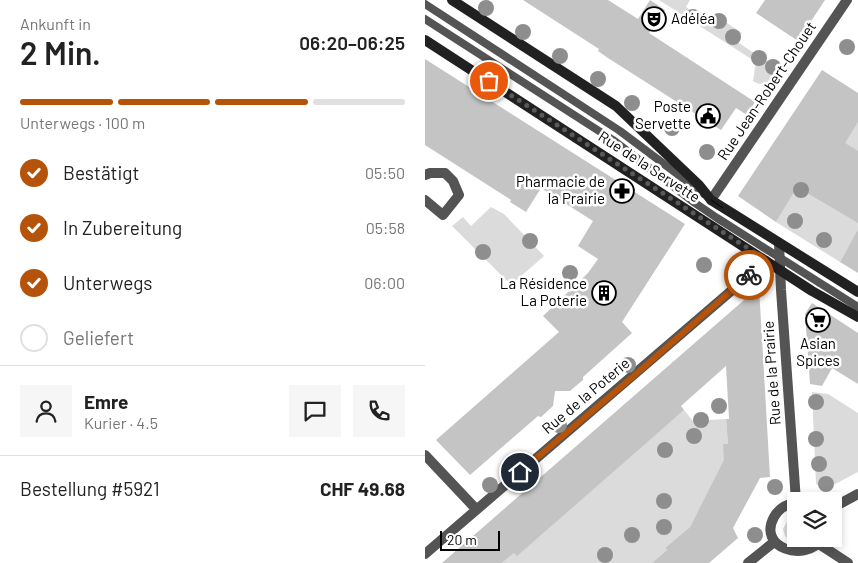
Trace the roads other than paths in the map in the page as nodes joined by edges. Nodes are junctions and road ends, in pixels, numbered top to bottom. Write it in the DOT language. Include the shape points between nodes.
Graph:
graph roads {
  1 [pos="452,0"];
  2 [pos="847,0"];
  3 [pos="425,4"];
  4 [pos="425,19"];
  5 [pos="425,40"];
  6 [pos="425,175"];
  7 [pos="425,200"];
  8 [pos="711,200"];
  9 [pos="779,243"];
  10 [pos="779,258"];
  11 [pos="766,260"];
  12 [pos="780,270"];
  13 [pos="858,292"];
  14 [pos="858,307"];
  15 [pos="858,317"];
  16 [pos="425,455"];
  17 [pos="795,492"];
  18 [pos="858,494"];
  19 [pos="842,503"];
  20 [pos="787,506"];
  21 [pos="477,509"];
  22 [pos="774,542"];
  23 [pos="815,547"];
  24 [pos="827,547"];
  25 [pos="425,554"];
  26 [pos="798,559"];
  27 [pos="748,563"];
  28 [pos="848,563"];
  1 -- 8 [label="main road, Rue de la Servette" via="616,106"];
  2 -- 8 [label="street, Rue Jean-Robert-Chouet"];
  3 -- 8 [label="lane" via="620,130"];
  4 -- 10 [label="lane" via="613,140 695,203"];
  5 -- 11 [label="main road, Rue de la Servette"];
  6 -- 7 [label="street" via="445,173 459,194 443,215"];
  8 -- 9 [label="main road, Rue de la Servette"];
  9 -- 10 [label="street, Rue de la Prairie"];
  9 -- 13 [label="main road, Rue de la Servette"];
  10 -- 12 [label="street, Rue de la Prairie"];
  10 -- 14 [label="lane"];
  11 -- 12 [label="main road, Rue de la Servette"];
  11 -- 21 [label="street, Rue de la Poterie"];
  12 -- 15 [label="main road, Rue de la Servette"];
  12 -- 17 [label="street, Rue de la Prairie"];
  16 -- 21 [label="street"];
  18 -- 19 [label="street"];
  20 -- 22 [label="street" via="775,516 771,526"];
  21 -- 25 [label="street, Rue de la Poterie"];
  22 -- 26 [label="street" via="779,549"];
  22 -- 27 [label="street"];
  23 -- 26 [label="street"];
  24 -- 28 [label="street"];
}
